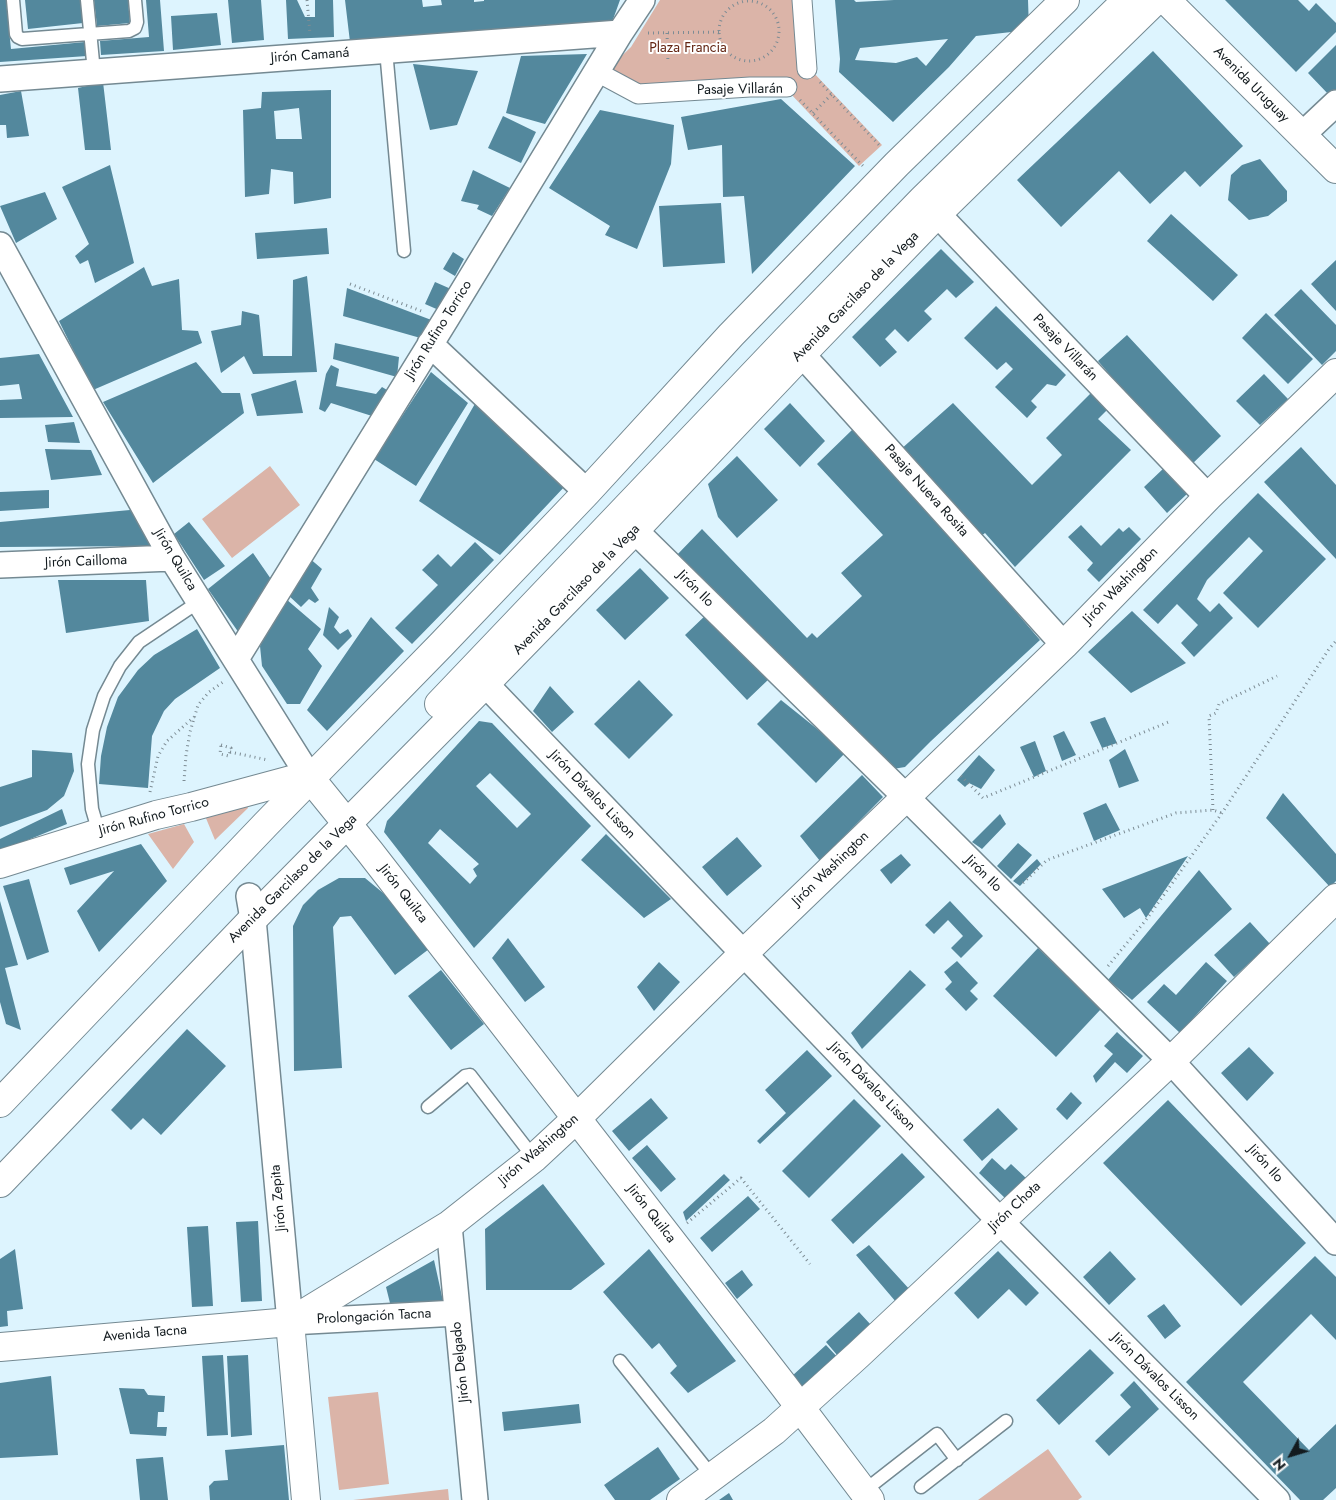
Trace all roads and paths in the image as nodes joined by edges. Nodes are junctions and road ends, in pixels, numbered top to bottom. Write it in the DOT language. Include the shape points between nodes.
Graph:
graph roads {
  1 [pos="13,0"];
  2 [pos="87,0"];
  3 [pos="135,0"];
  4 [pos="307,0"];
  5 [pos="642,0"];
  6 [pos="802,0"];
  7 [pos="1065,0"];
  8 [pos="1128,0"];
  9 [pos="1156,0"];
  10 [pos="1166,0"];
  11 [pos="747,1"];
  12 [pos="719,32"];
  13 [pos="620,33"];
  14 [pos="666,33"];
  15 [pos="91,34"];
  16 [pos="386,50"];
  17 [pos="311,56"];
  18 [pos="668,63"];
  19 [pos="807,69"];
  20 [pos="94,72"];
  21 [pos="597,72"];
  22 [pos="0,79"];
  23 [pos="787,87"];
  24 [pos="832,94"];
  25 [pos="1336,103"];
  26 [pos="813,113"];
  27 [pos="1302,135"];
  28 [pos="1336,169"];
  29 [pos="888,173"];
  30 [pos="930,206"];
  31 [pos="0,245"];
  32 [pos="404,251"];
  33 [pos="350,284"];
  34 [pos="446,318"];
  35 [pos="430,344"];
  36 [pos="794,346"];
  37 [pos="1336,373"];
  38 [pos="588,492"];
  39 [pos="1208,497"];
  40 [pos="627,523"];
  41 [pos="172,558"];
  42 [pos="0,565"];
  43 [pos="200,601"];
  44 [pos="1336,641"];
  45 [pos="1064,645"];
  46 [pos="239,664"];
  47 [pos="479,676"];
  48 [pos="1277,676"];
  49 [pos="195,716"];
  50 [pos="1171,721"];
  51 [pos="230,752"];
  52 [pos="944,760"];
  53 [pos="273,761"];
  54 [pos="310,778"];
  55 [pos="184,781"];
  56 [pos="150,795"];
  57 [pos="906,797"];
  58 [pos="1213,810"];
  59 [pos="1222,813"];
  60 [pos="342,817"];
  61 [pos="99,832"];
  62 [pos="0,864"];
  63 [pos="1007,898"];
  64 [pos="1336,898"];
  65 [pos="251,907"];
  66 [pos="744,954"];
  67 [pos="1093,984"];
  68 [pos="1171,1061"];
  69 [pos="0,1103"];
  70 [pos="428,1107"];
  71 [pos="577,1118"];
  72 [pos="0,1158"];
  73 [pos="534,1158"];
  74 [pos="0,1183"];
  75 [pos="1000,1221"];
  76 [pos="449,1224"];
  77 [pos="670,1238"];
  78 [pos="1336,1242"];
  79 [pos="810,1264"];
  80 [pos="457,1313"];
  81 [pos="290,1322"];
  82 [pos="0,1347"];
  83 [pos="620,1361"];
  84 [pos="800,1407"];
  85 [pos="1006,1421"];
  86 [pos="957,1460"];
  87 [pos="712,1476"];
  88 [pos="921,1487"];
  89 [pos="867,1495"];
  90 [pos="306,1500"];
  91 [pos="475,1500"];
  92 [pos="681,1500"];
  93 [pos="1277,1500"];
  1 -- 15 [label="lane" via="16,34 22,39"];
  2 -- 15 [label="lane"];
  3 -- 15 [label="lane" via="135,28"];
  4 -- 17 [label="path"];
  5 -- 13 [label="street, Jirón Rufino Torrico"];
  6 -- 19 [label="street"];
  7 -- 29 [label="main road"];
  8 -- 30 [label="main road, Avenida Garcilaso de la Vega"];
  9 -- 30 [label="main road, Avenida Garcilaso de la Vega"];
  10 -- 27 [label="main road, Avenida Uruguay"];
  11 -- 12 [label="path" via="730,8 720,23"];
  11 -- 12 [label="path" via="766,6 778,21 780,31 774,49 758,60 739,60 725,49"];
  12 -- 14 [label="path"];
  13 -- 14 [label="path"];
  13 -- 16 [label="street, Jirón Camaná"];
  13 -- 21 [label="street, Jirón Rufino Torrico"];
  14 -- 18 [label="path"];
  15 -- 20 [label="lane"];
  16 -- 17 [label="street, Jirón Camaná"];
  16 -- 32 [label="lane"];
  17 -- 20 [label="street, Jirón Camaná"];
  19 -- 24 [label="path"];
  20 -- 22 [label="street, Jirón Camaná"];
  21 -- 23 [label="street, Pasaje Villarán" via="638,94"];
  21 -- 34 [label="street, Jirón Rufino Torrico"];
  23 -- 26 [label="path, Pasaje Villarán"];
  24 -- 26 [label="path"];
  24 -- 29 [label="path"];
  25 -- 27 [label="street"];
  26 -- 29 [label="path, Pasaje Villarán"];
  27 -- 28 [label="main road, Avenida Uruguay"];
  29 -- 38 [label="main road" via="731,335"];
  30 -- 36 [label="main road, Avenida Garcilaso de la Vega"];
  30 -- 39 [label="street, Pasaje Villarán"];
  31 -- 41 [label="street, Jirón Quilca"];
  33 -- 34 [label="path"];
  34 -- 35 [label="street, Jirón Rufino Torrico"];
  35 -- 38 [label="street"];
  35 -- 46 [label="street, Jirón Rufino Torrico"];
  36 -- 40 [label="main road, Avenida Garcilaso de la Vega"];
  36 -- 45 [label="street, Pasaje Nueva Rosita"];
  37 -- 39 [label="main road, Jirón Washington"];
  38 -- 54 [label="main road"];
  39 -- 45 [label="main road, Jirón Washington"];
  40 -- 47 [label="main road, Avenida Garcilaso de la Vega"];
  40 -- 57 [label="street, Jirón Ilo"];
  41 -- 42 [label="street, Jirón Cailloma"];
  41 -- 43 [label="street, Jirón Quilca"];
  43 -- 46 [label="street, Jirón Quilca"];
  43 -- 61 [label="lane" via="139,642 120,666 104,696 93,730 88,764 92,809"];
  44 -- 59 [label="path"];
  45 -- 52 [label="main road, Jirón Washington"];
  46 -- 49 [label="path" via="230,676 209,692 198,705"];
  46 -- 54 [label="street, Jirón Quilca"];
  47 -- 60 [label="main road, Avenida Garcilaso de la Vega"];
  47 -- 66 [label="street, Jirón Dávalos Lisson"];
  48 -- 58 [label="path" via="1219,704 1216,713 1209,716"];
  49 -- 55 [label="path"];
  49 -- 56 [label="path" via="167,741 158,756"];
  50 -- 52 [label="path" via="983,798"];
  51 -- 53 [label="path"];
  52 -- 57 [label="main road, Jirón Washington"];
  54 -- 60 [label="main road, Jirón Quilca"];
  54 -- 61 [label="main road, Jirón Rufino Torrico" via="290,780"];
  54 -- 69 [label="main road"];
  57 -- 63 [label="street, Jirón Ilo"];
  57 -- 66 [label="main road, Jirón Washington"];
  58 -- 59 [label="path"];
  58 -- 63 [label="path" via="1176,813 1047,860"];
  59 -- 67 [label="path" via="1146,920"];
  60 -- 65 [label="main road, Avenida Garcilaso de la Vega"];
  60 -- 71 [label="main road, Jirón Quilca"];
  61 -- 62 [label="main road, Jirón Rufino Torrico"];
  63 -- 67 [label="street, Jirón Ilo"];
  64 -- 68 [label="main road, Jirón Chota"];
  65 -- 72 [label="main road, Avenida Garcilaso de la Vega"];
  65 -- 74 [label="main road, Avenida Garcilaso de la Vega"];
  65 -- 81 [label="street, Jirón Zepita"];
  66 -- 71 [label="main road, Jirón Washington"];
  66 -- 75 [label="street, Jirón Dávalos Lisson"];
  67 -- 68 [label="street, Jirón Ilo"];
  68 -- 75 [label="main road, Jirón Chota"];
  68 -- 78 [label="street, Jirón Ilo"];
  70 -- 73 [label="lane" via="470,1075"];
  71 -- 73 [label="main road, Jirón Washington"];
  71 -- 77 [label="main road, Jirón Quilca"];
  73 -- 76 [label="main road, Jirón Washington"];
  75 -- 84 [label="main road, Jirón Chota"];
  75 -- 93 [label="street, Jirón Dávalos Lisson"];
  76 -- 80 [label="street, Jirón Delgado"];
  76 -- 81 [label="main road, Jirón Washington"];
  77 -- 79 [label="path" via="741,1178"];
  77 -- 84 [label="main road, Jirón Quilca"];
  80 -- 81 [label="street, Prolongación Tacna"];
  80 -- 91 [label="street, Jirón Delgado"];
  81 -- 82 [label="main road, Avenida Tacna"];
  81 -- 90 [label="main road, Jirón Zepita"];
  83 -- 87 [label="lane"];
  84 -- 87 [label="main road, Jirón Chota" via="774,1431"];
  84 -- 89 [label="main road, Jirón Quilca"];
  85 -- 86 [label="lane"];
  86 -- 88 [label="lane"];
  86 -- 89 [label="lane" via="937,1434"];
  87 -- 92 [label="main road, Jirón Chota"];
}
